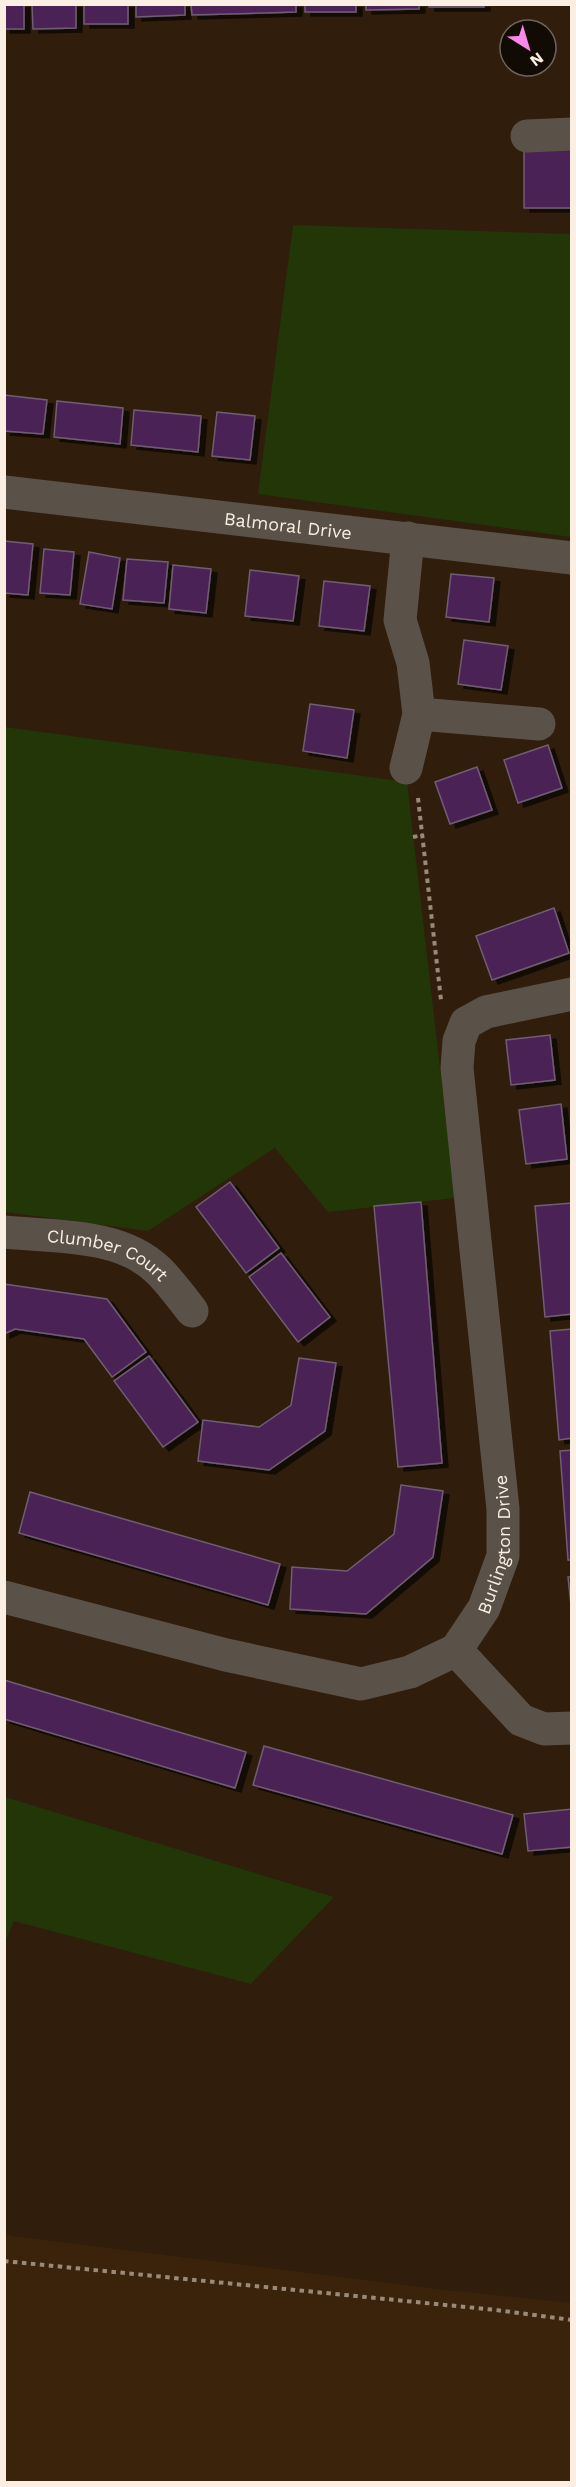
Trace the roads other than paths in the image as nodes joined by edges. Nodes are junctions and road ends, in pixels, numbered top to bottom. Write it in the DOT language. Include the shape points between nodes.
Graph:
graph roads {
  1 [pos="572,134"];
  2 [pos="527,136"];
  3 [pos="4,492"];
  4 [pos="408,538"];
  5 [pos="572,558"];
  6 [pos="419,714"];
  7 [pos="539,724"];
  8 [pos="406,768"];
  9 [pos="572,993"];
  10 [pos="4,1232"];
  11 [pos="192,1311"];
  12 [pos="4,1597"];
  13 [pos="456,1650"];
  14 [pos="572,1728"];
  1 -- 2 [label="street"];
  3 -- 4 [label="street, Balmoral Drive"];
  4 -- 5 [label="street, Balmoral Drive"];
  4 -- 6 [label="street" via="400,620 413,663"];
  6 -- 7 [label="street"];
  6 -- 8 [label="street"];
  9 -- 13 [label="street, Burlington Drive" via="486,1012 466,1023 459,1041 457,1068 503,1509 503,1556 484,1608"];
  10 -- 11 [label="street, Clumber Court" via="96,1240 126,1249 158,1270"];
  12 -- 13 [label="street" via="226,1655 361,1684 410,1672"];
  13 -- 14 [label="street" via="521,1720 544,1729"];
}
